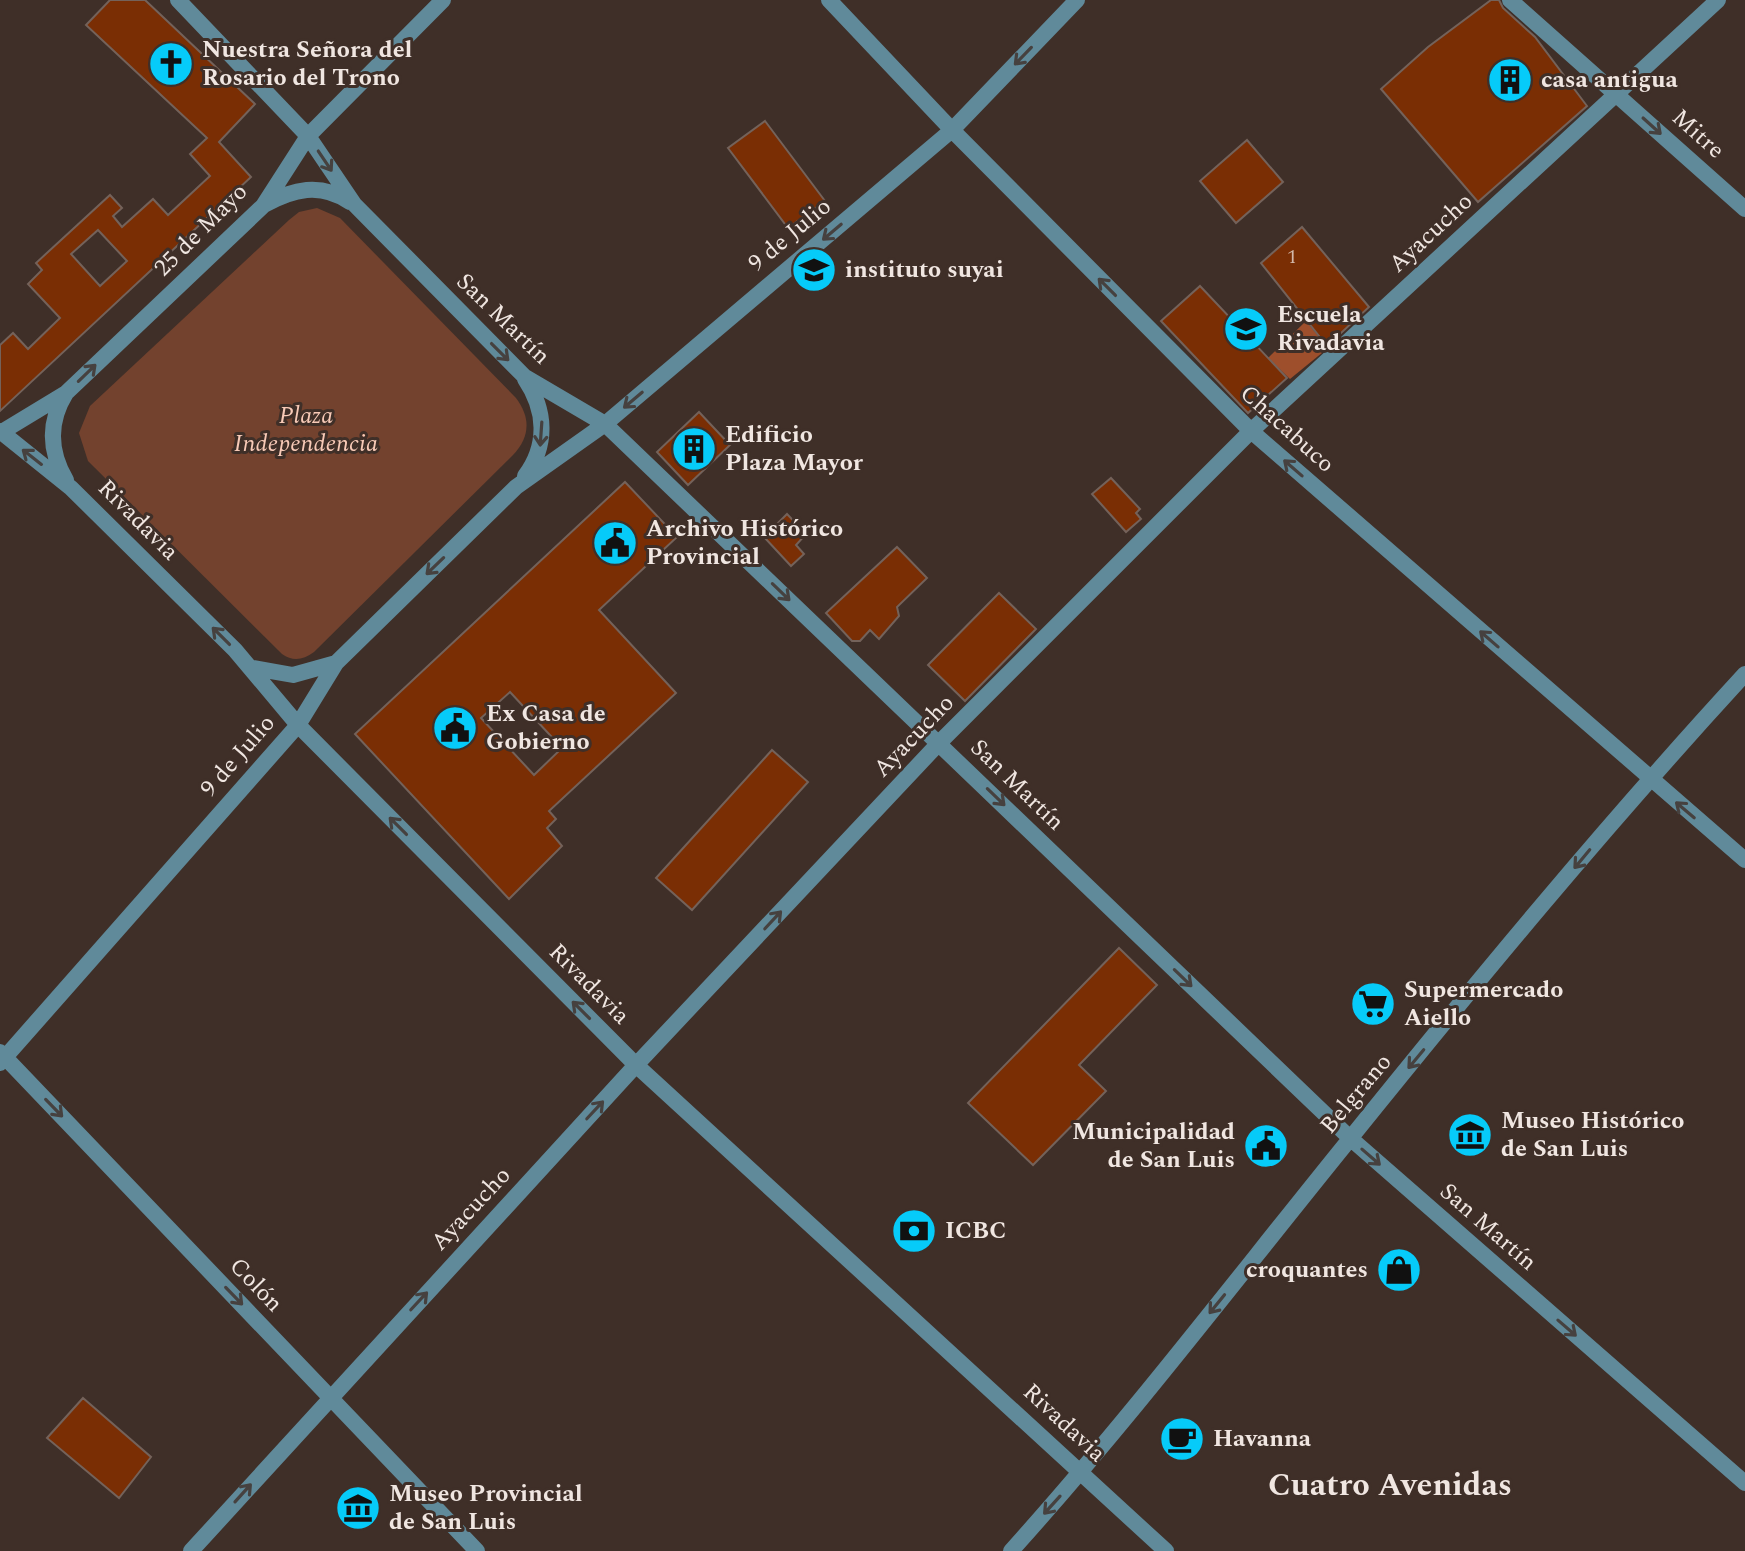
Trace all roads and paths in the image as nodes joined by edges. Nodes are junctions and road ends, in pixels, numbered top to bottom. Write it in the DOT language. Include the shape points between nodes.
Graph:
graph roads {
  1 [pos="178,0"];
  2 [pos="443,0"];
  3 [pos="829,0"];
  4 [pos="1077,0"];
  5 [pos="1510,0"];
  6 [pos="1718,0"];
  7 [pos="1618,95"];
  8 [pos="952,130"];
  9 [pos="308,136"];
  10 [pos="354,204"];
  11 [pos="263,206"];
  12 [pos="1745,209"];
  13 [pos="525,377"];
  14 [pos="66,393"];
  15 [pos="605,424"];
  16 [pos="1251,431"];
  17 [pos="0,432"];
  18 [pos="516,487"];
  19 [pos="71,488"];
  20 [pos="336,663"];
  21 [pos="252,667"];
  22 [pos="1745,674"];
  23 [pos="298,725"];
  24 [pos="939,743"];
  25 [pos="1649,778"];
  26 [pos="1745,860"];
  27 [pos="2,1057"];
  28 [pos="636,1065"];
  29 [pos="1350,1138"];
  30 [pos="331,1397"];
  31 [pos="1082,1472"];
  32 [pos="1745,1483"];
  33 [pos="191,1551"];
  34 [pos="477,1551"];
  35 [pos="1011,1551"];
  36 [pos="1166,1551"];
  1 -- 9 [label="street, San Martín"];
  2 -- 9 [label="street, 25 de Mayo"];
  3 -- 8 [label="street, Chacabuco"];
  4 -- 8 [label="street, 9 de Julio, one-way"];
  5 -- 7 [label="street, Mitre"];
  6 -- 7 [label="street, Ayacucho"];
  7 -- 12 [label="street, Mitre, one-way"];
  7 -- 16 [label="street, Ayacucho"];
  8 -- 15 [label="street, 9 de Julio, one-way"];
  16 -- 8 [label="street, Chacabuco, one-way"];
  9 -- 10 [label="street, San Martín, one-way"];
  9 -- 11 [label="street, 25 de Mayo"];
  10 -- 11 [label="street" via="316,188"];
  10 -- 13 [label="street, San Martín, one-way"];
  14 -- 11 [label="street, 25 de Mayo, one-way"];
  13 -- 15 [label="street, San Martín"];
  13 -- 18 [label="street, 9 de Julio, one-way" via="538,402 542,439 533,466"];
  14 -- 17 [label="street, 25 de Mayo"];
  14 -- 19 [label="street" via="52,430 55,456"];
  15 -- 18 [label="street, 9 de Julio"];
  15 -- 24 [label="street, San Martín, one-way"];
  16 -- 24 [label="street, Ayacucho"];
  25 -- 16 [label="street, Chacabuco, one-way"];
  19 -- 17 [label="street, Rivadavia, one-way"];
  18 -- 20 [label="street, 9 de Julio, one-way"];
  21 -- 19 [label="street, Rivadavia, one-way"];
  20 -- 21 [label="street" via="293,675"];
  20 -- 23 [label="street, 9 de Julio"];
  21 -- 23 [label="street, Rivadavia"];
  22 -- 25 [label="street, Belgrano"];
  23 -- 27 [label="street, 9 de Julio"];
  28 -- 23 [label="street, Rivadavia, one-way"];
  28 -- 24 [label="street, Ayacucho, one-way"];
  24 -- 29 [label="street, San Martín, one-way"];
  26 -- 25 [label="street, Chacabuco, one-way"];
  25 -- 29 [label="street, Belgrano, one-way"];
  27 -- 30 [label="street, Colón, one-way"];
  30 -- 28 [label="street, Ayacucho, one-way"];
  28 -- 31 [label="street, Rivadavia"];
  29 -- 31 [label="street, Belgrano, one-way"];
  29 -- 32 [label="street, San Martín, one-way"];
  33 -- 30 [label="street, Ayacucho, one-way"];
  30 -- 34 [label="street, Colón"];
  31 -- 35 [label="street, Belgrano, one-way"];
  31 -- 36 [label="street, Rivadavia"];
}
